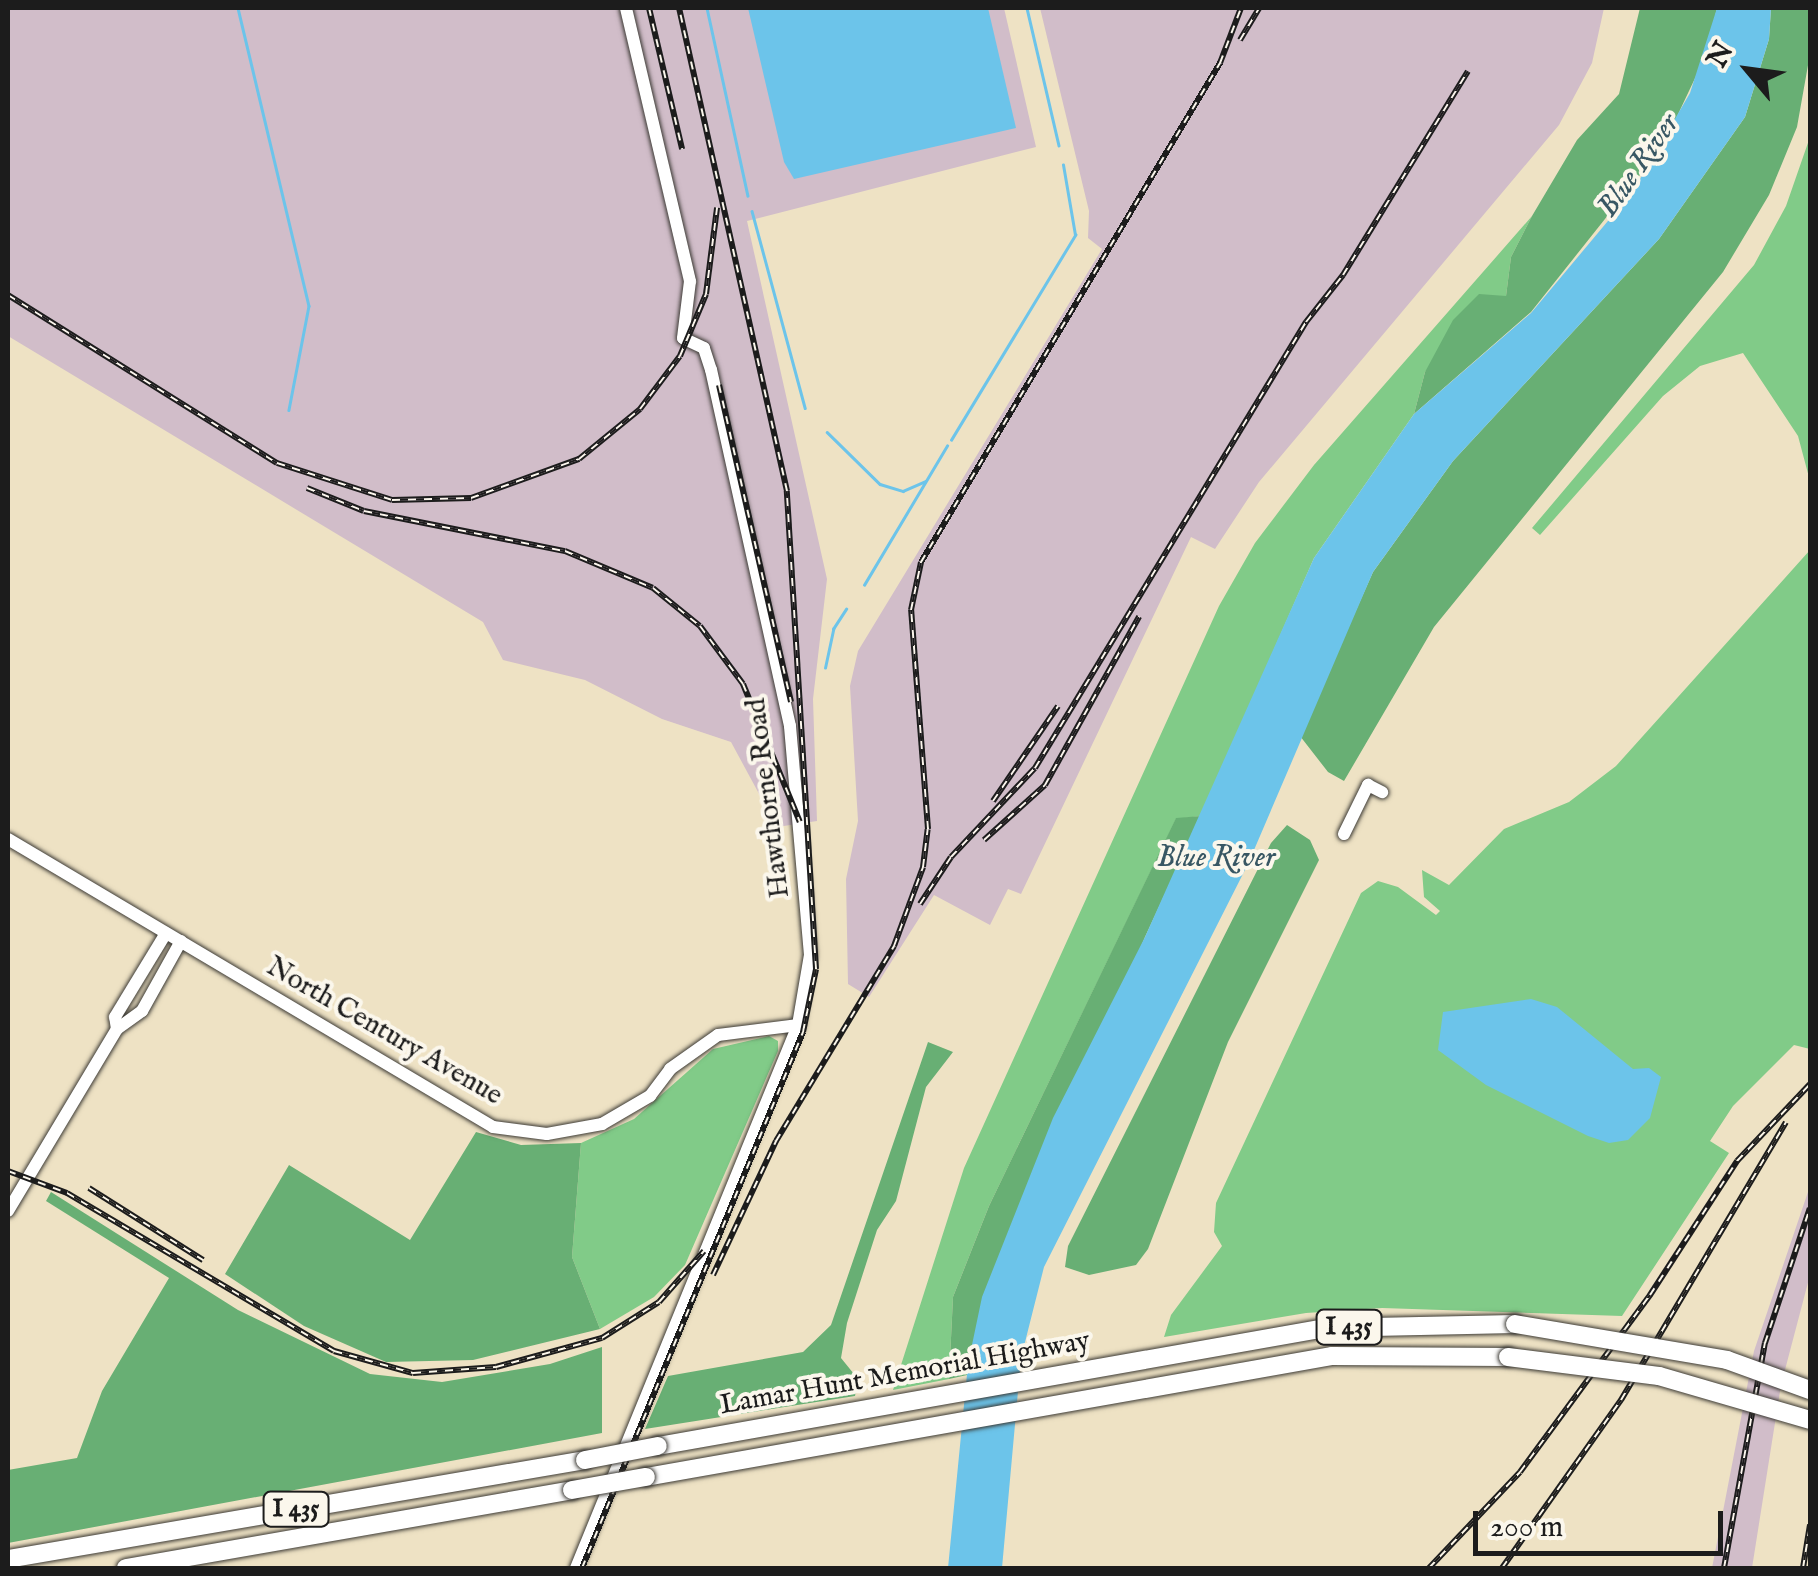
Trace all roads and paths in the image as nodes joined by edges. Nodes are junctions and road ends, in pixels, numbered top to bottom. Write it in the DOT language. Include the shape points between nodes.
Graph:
graph roads {
  1 [pos="626,8"];
  2 [pos="1382,792"];
  3 [pos="1344,834"];
  4 [pos="8,838"];
  5 [pos="166,933"];
  6 [pos="181,941"];
  7 [pos="798,1025"];
  8 [pos="117,1029"];
  9 [pos="8,1211"];
  10 [pos="1810,1390"];
  11 [pos="1810,1420"];
  12 [pos="8,1559"];
  13 [pos="126,1568"];
  14 [pos="576,1568"];
  1 -- 7 [label="street, Hawthorne Road" via="690,281 683,338 704,348 711,370 795,753 810,954"];
  2 -- 3 [label="street" via="1368,786"];
  4 -- 5 [label="street, North Century Avenue"];
  5 -- 6 [label="street, North Century Avenue"];
  5 -- 8 [label="street" via="115,1017"];
  6 -- 7 [label="street, North Century Avenue" via="479,1120 529,1134 576,1131 618,1117 718,1035"];
  6 -- 8 [label="street" via="142,1011"];
  7 -- 14 [label="street, Hawthorne Road"];
  8 -- 9 [label="street"];
  10 -- 12 [label="highway, Lamar Hunt Memorial Highway / I 435, bridge" via="1727,1360 1515,1324 1325,1328"];
  11 -- 13 [label="highway, Lamar Hunt Memorial Highway / I 435, bridge" via="1659,1376 1508,1358 1332,1356"];
}
